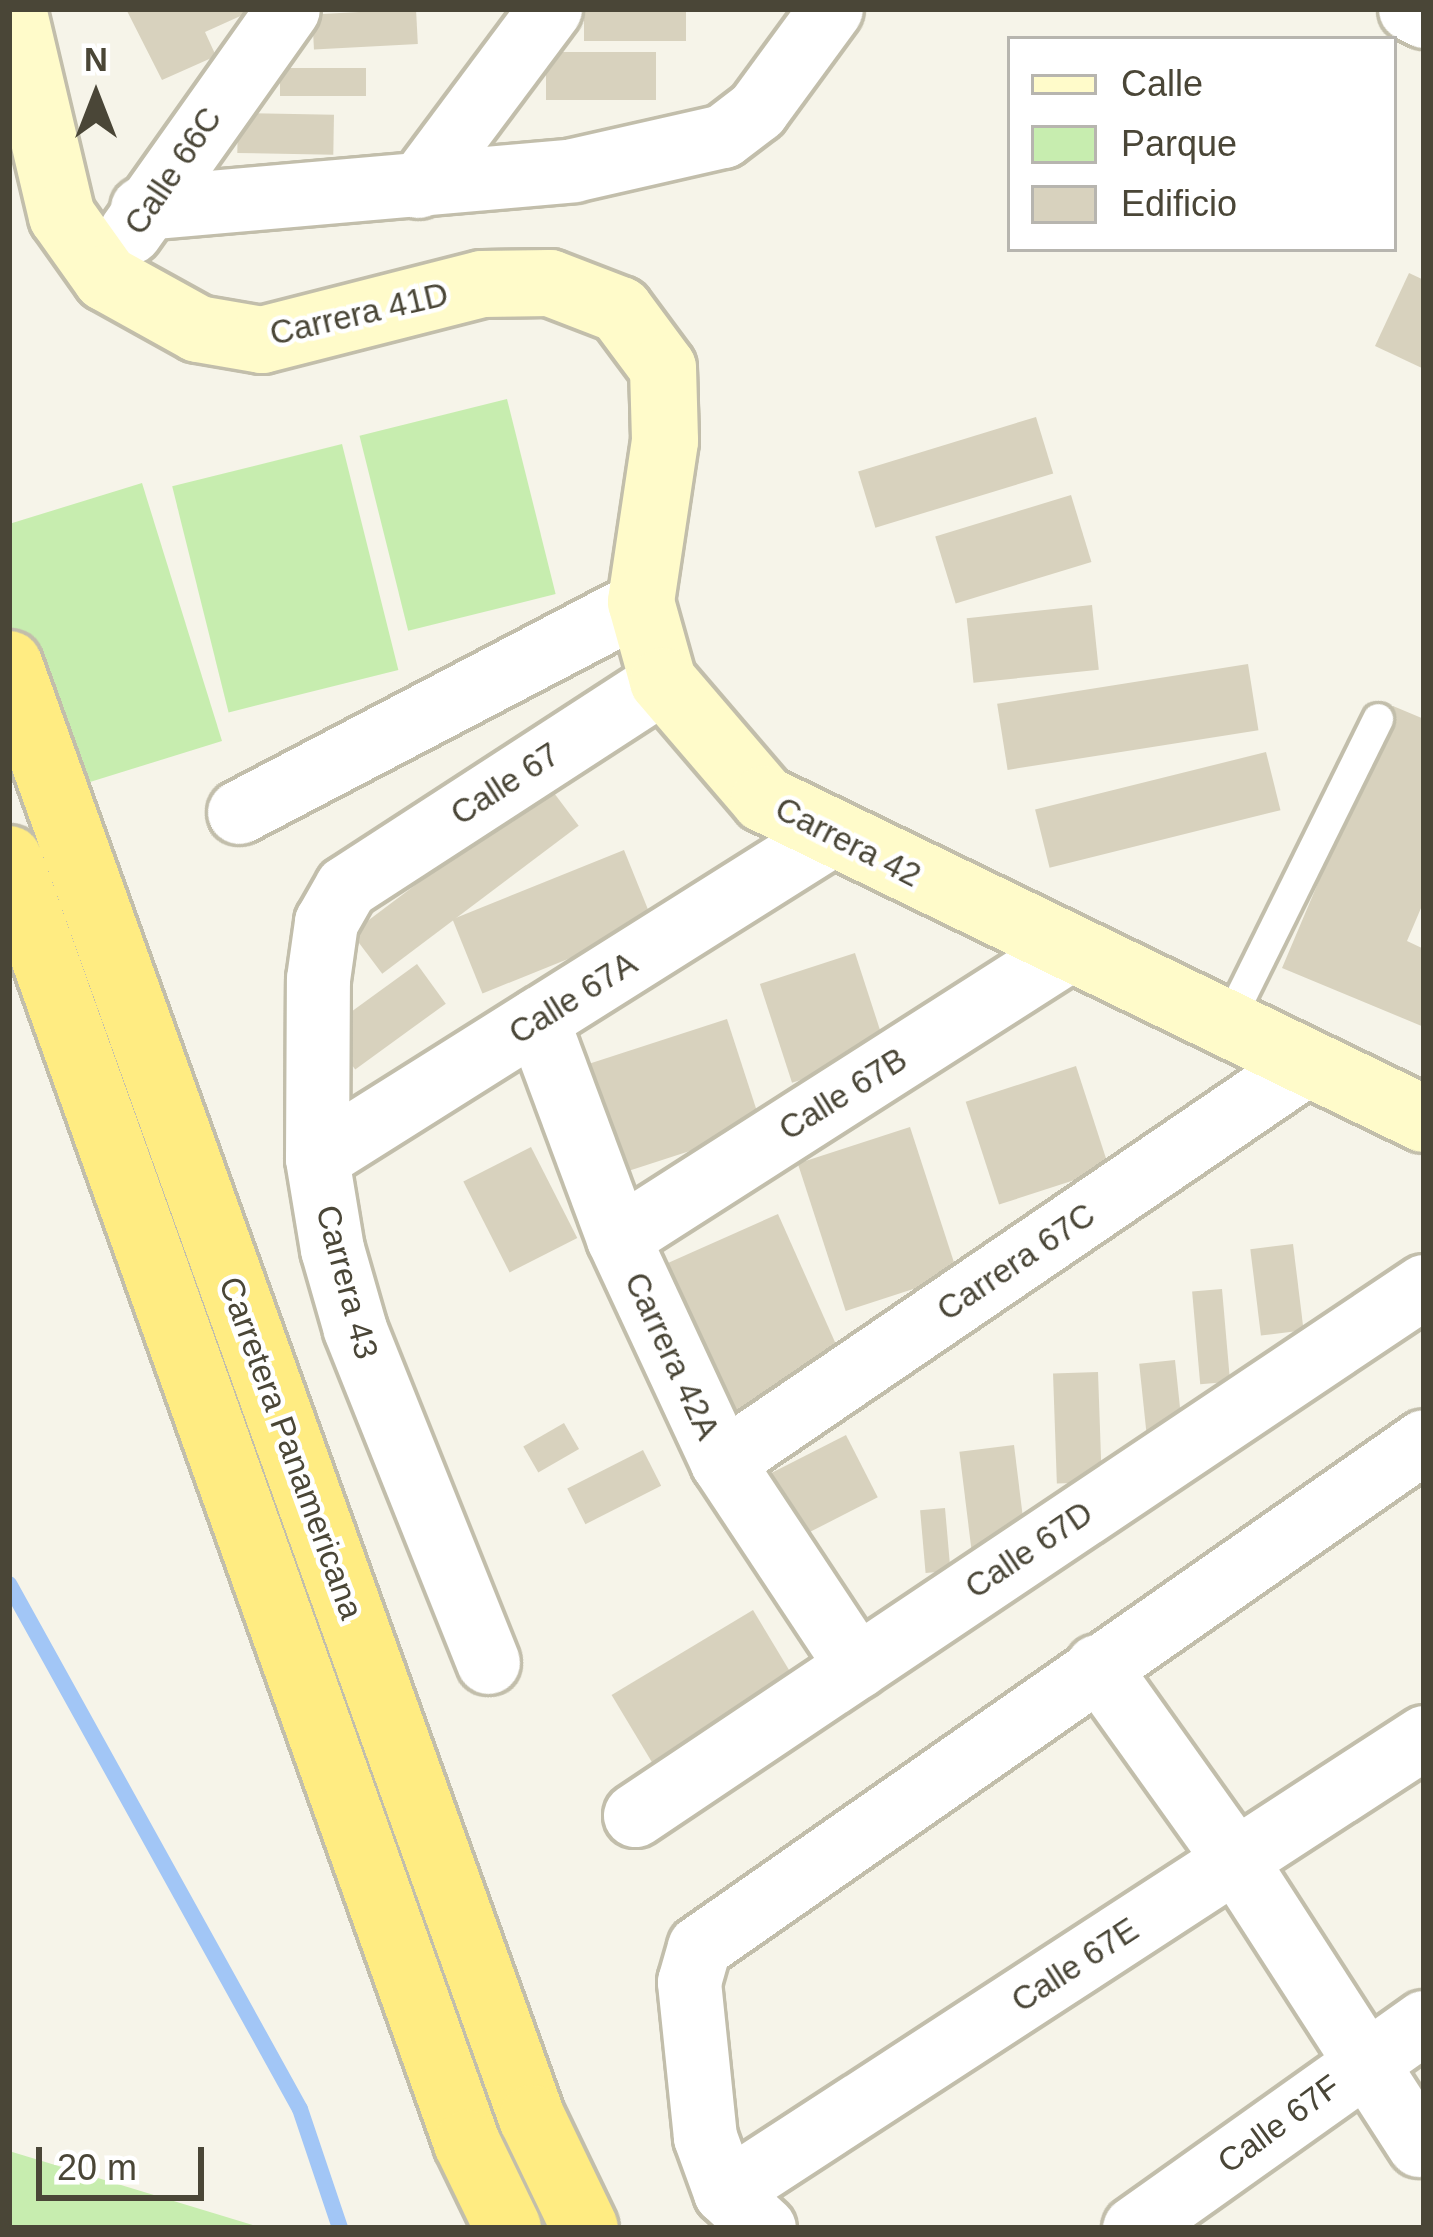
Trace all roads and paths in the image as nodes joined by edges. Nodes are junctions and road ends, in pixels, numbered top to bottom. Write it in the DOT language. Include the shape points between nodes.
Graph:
graph roads {
  1 [pos="13,9"];
  2 [pos="288,9"];
  3 [pos="550,9"];
  4 [pos="831,9"];
  5 [pos="1410,9"];
  6 [pos="1424,16"];
  7 [pos="418,186"];
  8 [pos="142,208"];
  9 [pos="106,278"];
  10 [pos="620,310"];
  11 [pos="641,602"];
  12 [pos="9,664"];
  13 [pos="663,681"];
  14 [pos="1378,719"];
  15 [pos="239,812"];
  16 [pos="829,836"];
  17 [pos="9,859"];
  18 [pos="346,887"];
  19 [pos="1067,951"];
  20 [pos="537,1020"];
  21 [pos="1228,1023"];
  22 [pos="1309,1062"];
  23 [pos="1424,1119"];
  24 [pos="317,1158"];
  25 [pos="618,1238"];
  26 [pos="1424,1286"];
  27 [pos="1424,1441"];
  28 [pos="722,1462"];
  29 [pos="488,1662"];
  30 [pos="857,1666"];
  31 [pos="1097,1666"];
  32 [pos="1424,1737"];
  33 [pos="635,1815"];
  34 [pos="1236,1861"];
  35 [pos="1424,2022"];
  36 [pos="1369,2059"];
  37 [pos="1419,2145"];
  38 [pos="744,2210"];
  39 [pos="508,2228"];
  40 [pos="585,2228"];
  41 [pos="1135,2228"];
  1 -- 9 [label="main road, Carrera 41D" via="62,216"];
  2 -- 8 [label="street, Calle 66C"];
  3 -- 7 [label="street"];
  4 -- 7 [label="street" via="757,110 723,136 573,170"];
  5 -- 6 [label="street"];
  7 -- 8 [label="street"];
  8 -- 9 [label="street, Calle 66C"];
  9 -- 10 [label="main road, Carrera 41D" via="198,329 262,340 482,284 550,283"];
  10 -- 11 [label="main road, Carrera 42" via="663,368 665,441"];
  11 -- 13 [label="main road, Carrera 42"];
  11 -- 15 [label="street"];
  12 -- 40 [label="highway, Carretera Panamericana" via="532,2118"];
  13 -- 16 [label="main road, Carrera 42" via="764,800"];
  13 -- 18 [label="street, Calle 67"];
  14 -- 21 [label="lane"];
  16 -- 19 [label="main road, Carrera 42"];
  16 -- 20 [label="street, Calle 67A"];
  17 -- 39 [label="highway, Carretera Panamericana" via="467,2143"];
  18 -- 24 [label="street, Carrera 43" via="326,922 318,979"];
  19 -- 21 [label="main road, Carrera 42"];
  19 -- 25 [label="street, Calle 67B"];
  20 -- 24 [label="street, Calle 67A"];
  20 -- 25 [label="street, Carrera 42A"];
  21 -- 22 [label="main road, Carrera 42"];
  22 -- 23 [label="main road, Carrera 42"];
  22 -- 28 [label="street, Carrera 67C"];
  24 -- 29 [label="street, Carrera 43" via="355,1329"];
  25 -- 28 [label="street, Carrera 42A"];
  26 -- 30 [label="street, Calle 67D"];
  27 -- 31 [label="street"];
  28 -- 30 [label="street, Carrera 42A"];
  30 -- 33 [label="street, Calle 67D"];
  31 -- 34 [label="street"];
  31 -- 38 [label="street" via="699,1948 689,1982 704,2137"];
  32 -- 34 [label="street, Calle 67E"];
  34 -- 36 [label="street"];
  34 -- 38 [label="street, Calle 67E"];
  35 -- 36 [label="street, Calle 67F"];
  36 -- 37 [label="street"];
  36 -- 41 [label="street, Calle 67F"];
}
